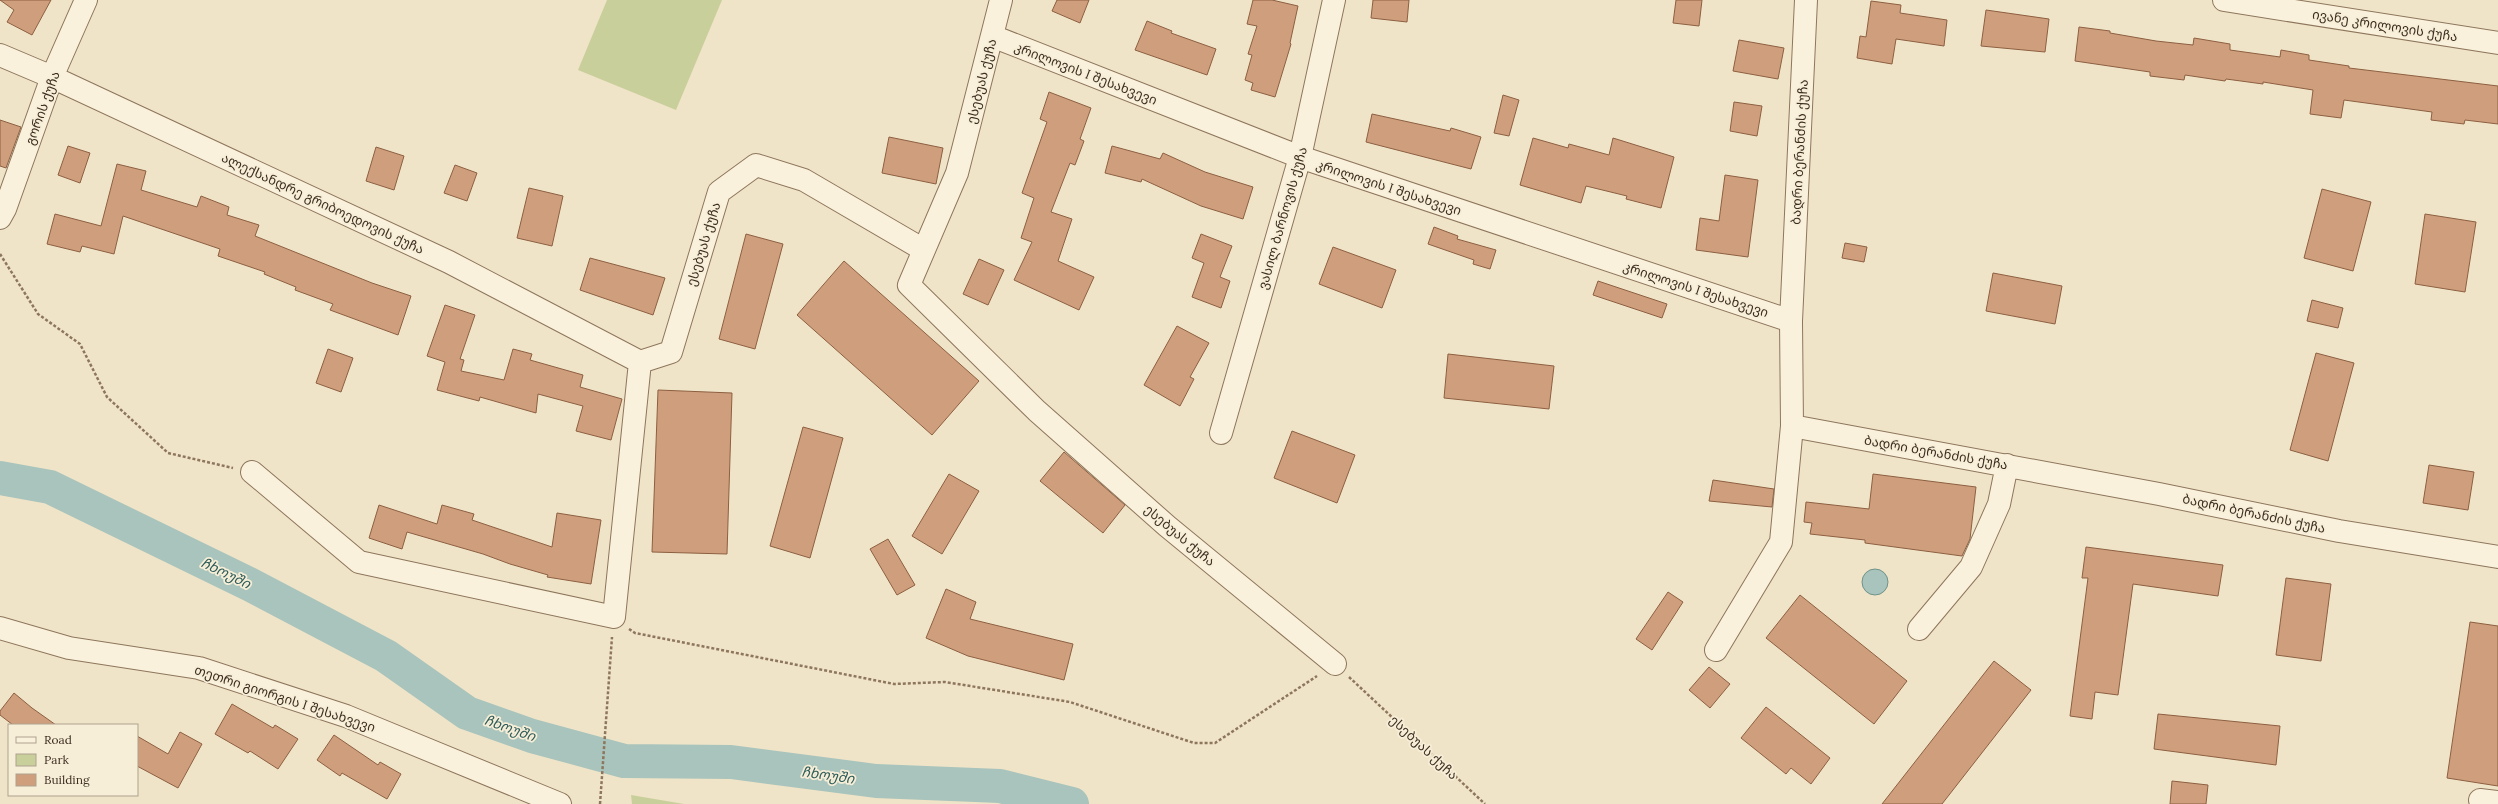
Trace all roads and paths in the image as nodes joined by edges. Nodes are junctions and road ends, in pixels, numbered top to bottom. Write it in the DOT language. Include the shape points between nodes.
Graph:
graph roads {
  1 [pos="86,0"];
  2 [pos="1002,0"];
  3 [pos="1334,0"];
  4 [pos="1806,0"];
  5 [pos="2224,0"];
  6 [pos="992,36"];
  7 [pos="2498,43"];
  8 [pos="0,55"];
  9 [pos="52,77"];
  10 [pos="1300,157"];
  11 [pos="0,218"];
  12 [pos="924,250"];
  13 [pos="0,254"];
  14 [pos="1791,321"];
  15 [pos="640,362"];
  16 [pos="1792,426"];
  17 [pos="1222,433"];
  18 [pos="2007,465"];
  19 [pos="252,472"];
  20 [pos="2498,557"];
  21 [pos="614,617"];
  22 [pos="0,628"];
  23 [pos="1919,629"];
  24 [pos="1716,650"];
  25 [pos="1335,664"];
  26 [pos="560,804"];
  27 [pos="600,804"];
  28 [pos="1485,804"];
  1 -- 9 [label="street, გორის ქუჩა"];
  2 -- 6 [label="street, ესებუას ქუჩა"];
  3 -- 10 [label="street, ვასილ ბარნოვის ქუჩა"];
  4 -- 14 [label="street, ბადრი ბერანძის ქუჩა"];
  5 -- 7 [label="street, ივანე კრილოვის ქუჩა"];
  6 -- 10 [label="street, კრილოვის I შესახვევი"];
  6 -- 12 [label="street, ესებუას ქუჩა" via="957,173"];
  8 -- 9 [label="street, ალექსანდრე გრიბოედოვის ქუჩა"];
  9 -- 11 [label="street, გორის ქუჩა"];
  9 -- 15 [label="street, ალექსანდრე გრიბოედოვის ქუჩა" via="449,262"];
  10 -- 14 [label="street, კრილოვის I შესახვევი"];
  10 -- 17 [label="street, ვასილ ბარნოვის ქუჩა"];
  12 -- 15 [label="street, ესებუას ქუჩა" via="804,180 756,165 719,192 671,352"];
  12 -- 25 [label="street, ესებუას ქუჩა" via="909,285 1037,411 1168,526"];
  13 -- 19 [label="path" via="38,314 80,344 106,397 168,453"];
  14 -- 16 [label="street, ბადრი ბერანძის ქუჩა"];
  15 -- 21 [label="street"];
  16 -- 18 [label="street, ბადრი ბერანძის ქუჩა"];
  16 -- 24 [label="street" via="1781,542"];
  18 -- 20 [label="street, ბადრი ბერანძის ქუჩა" via="2339,531"];
  18 -- 23 [label="street" via="1999,504 1971,567"];
  19 -- 21 [label="street" via="358,562"];
  21 -- 25 [label="path" via="635,633 894,684 945,682 1070,702 1194,743 1215,743"];
  21 -- 27 [label="path"];
  22 -- 26 [label="street, თეთრი გიორგის I შესახვევი" via="69,648 199,668 346,716"];
  25 -- 28 [label="path, ესებუას ქუჩა"];
}
